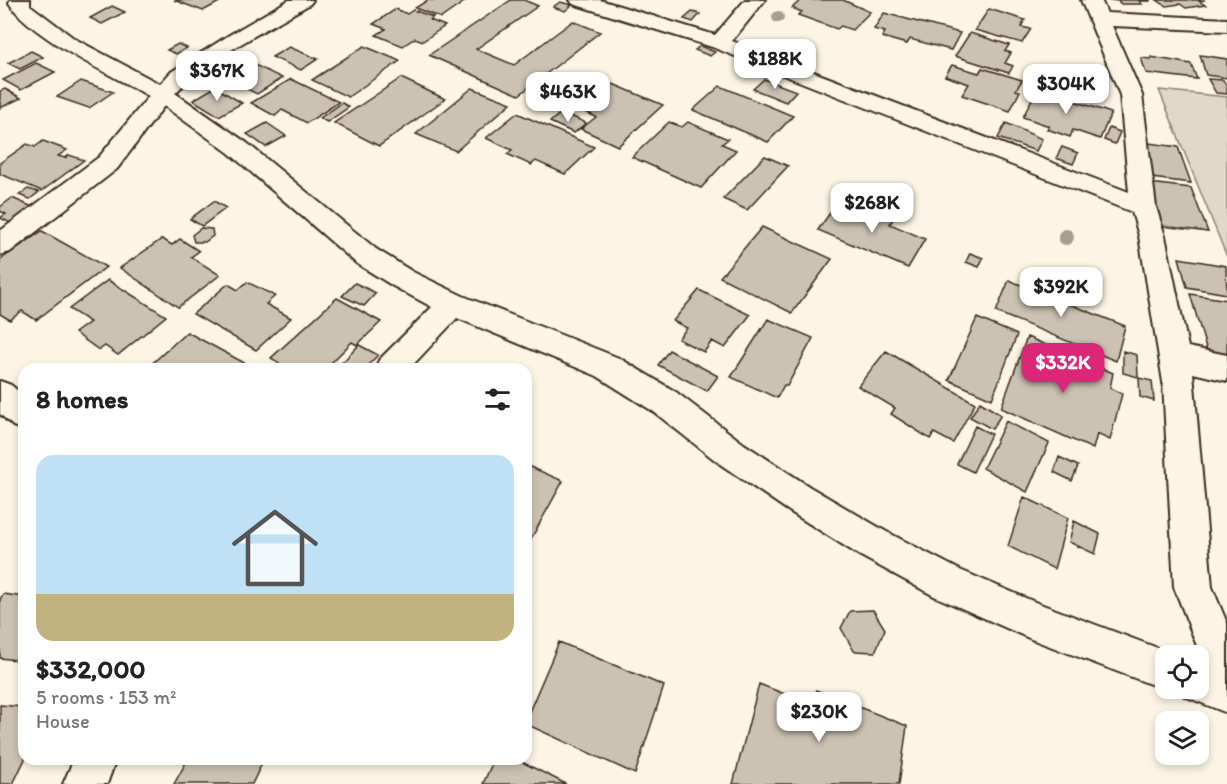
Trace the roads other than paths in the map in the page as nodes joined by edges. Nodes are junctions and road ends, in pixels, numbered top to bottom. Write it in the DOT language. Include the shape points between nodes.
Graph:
graph roads {
  1 [pos="20,0"];
  2 [pos="303,0"];
  3 [pos="580,0"];
  4 [pos="755,0"];
  5 [pos="1096,10"];
  6 [pos="1227,25"];
  7 [pos="719,43"];
  8 [pos="162,94"];
  9 [pos="1143,207"];
  10 [pos="0,245"];
  11 [pos="453,304"];
  12 [pos="1174,357"];
  13 [pos="396,363"];
  14 [pos="1227,368"];
  15 [pos="0,394"];
  16 [pos="18,410"];
  17 [pos="1155,666"];
  18 [pos="1227,671"];
  19 [pos="1209,686"];
  20 [pos="1227,693"];
  21 [pos="93,765"];
  22 [pos="85,784"];
  1 -- 8 [label="street" via="23,9 68,43"];
  2 -- 8 [label="street" via="195,65"];
  3 -- 7 [label="street"];
  4 -- 7 [label="street"];
  5 -- 6 [label="street"];
  5 -- 9 [label="street" via="1131,95"];
  7 -- 9 [label="street"];
  8 -- 10 [label="street" via="108,163"];
  8 -- 11 [label="street" via="238,148 366,256"];
  9 -- 12 [label="street"];
  11 -- 13 [label="street"];
  11 -- 17 [label="street" via="608,367 665,402 798,498 947,583"];
  12 -- 14 [label="street"];
  12 -- 18 [label="street" via="1193,587"];
  15 -- 16 [label="street"];
  19 -- 20 [label="street"];
  21 -- 22 [label="street"];
}
